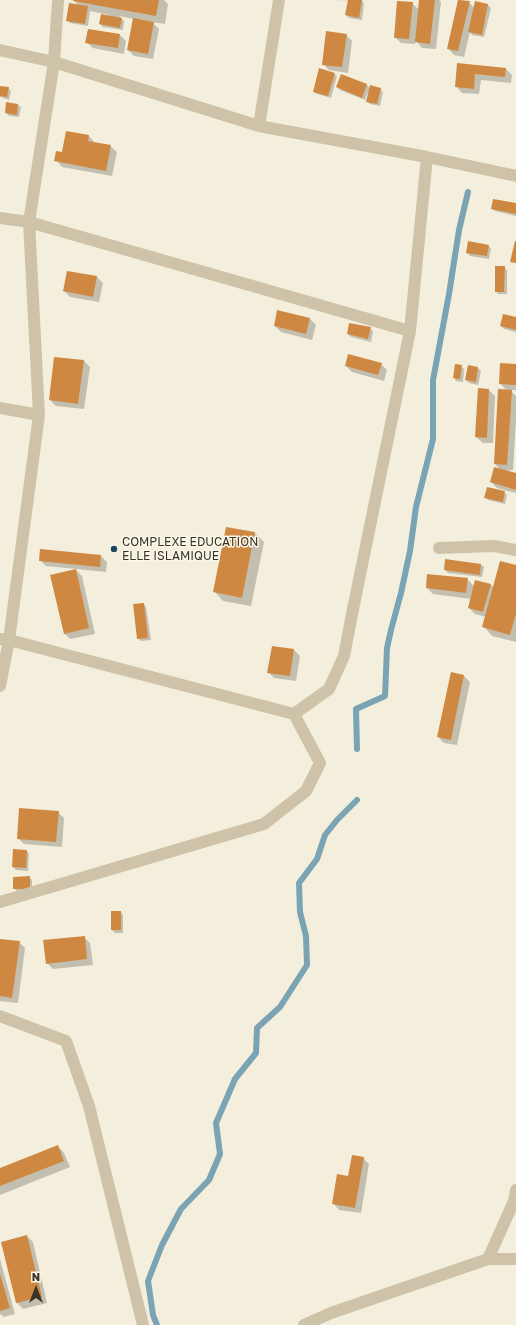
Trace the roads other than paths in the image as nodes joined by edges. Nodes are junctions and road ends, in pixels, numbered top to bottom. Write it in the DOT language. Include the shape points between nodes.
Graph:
graph roads {
  1 [pos="58,0"];
  2 [pos="279,0"];
  3 [pos="0,50"];
  4 [pos="54,62"];
  5 [pos="258,126"];
  6 [pos="427,157"];
  7 [pos="516,176"];
  8 [pos="0,218"];
  9 [pos="29,222"];
  10 [pos="410,331"];
  11 [pos="0,408"];
  12 [pos="39,415"];
  13 [pos="439,548"];
  14 [pos="516,550"];
  15 [pos="4,639"];
  16 [pos="0,686"];
  17 [pos="294,714"];
  18 [pos="0,902"];
  19 [pos="0,1016"];
  20 [pos="516,1190"];
  21 [pos="488,1259"];
  22 [pos="516,1259"];
  23 [pos="332,1319"];
  24 [pos="143,1325"];
  25 [pos="304,1325"];
  1 -- 4 [label="street"];
  2 -- 5 [label="street"];
  3 -- 4 [label="street"];
  4 -- 5 [label="street"];
  4 -- 9 [label="street"];
  5 -- 6 [label="street"];
  6 -- 7 [label="street"];
  6 -- 10 [label="street"];
  8 -- 9 [label="street"];
  9 -- 10 [label="street"];
  9 -- 12 [label="street"];
  10 -- 17 [label="street" via="344,656 329,689"];
  11 -- 12 [label="street"];
  12 -- 15 [label="street"];
  13 -- 14 [label="street" via="494,546"];
  15 -- 16 [label="street"];
  15 -- 17 [label="street"];
  17 -- 18 [label="street" via="320,763 306,791 264,824"];
  19 -- 24 [label="street" via="66,1041 89,1106"];
  20 -- 21 [label="street" via="514,1202"];
  21 -- 22 [label="street"];
  21 -- 23 [label="street"];
  23 -- 25 [label="street"];
}
